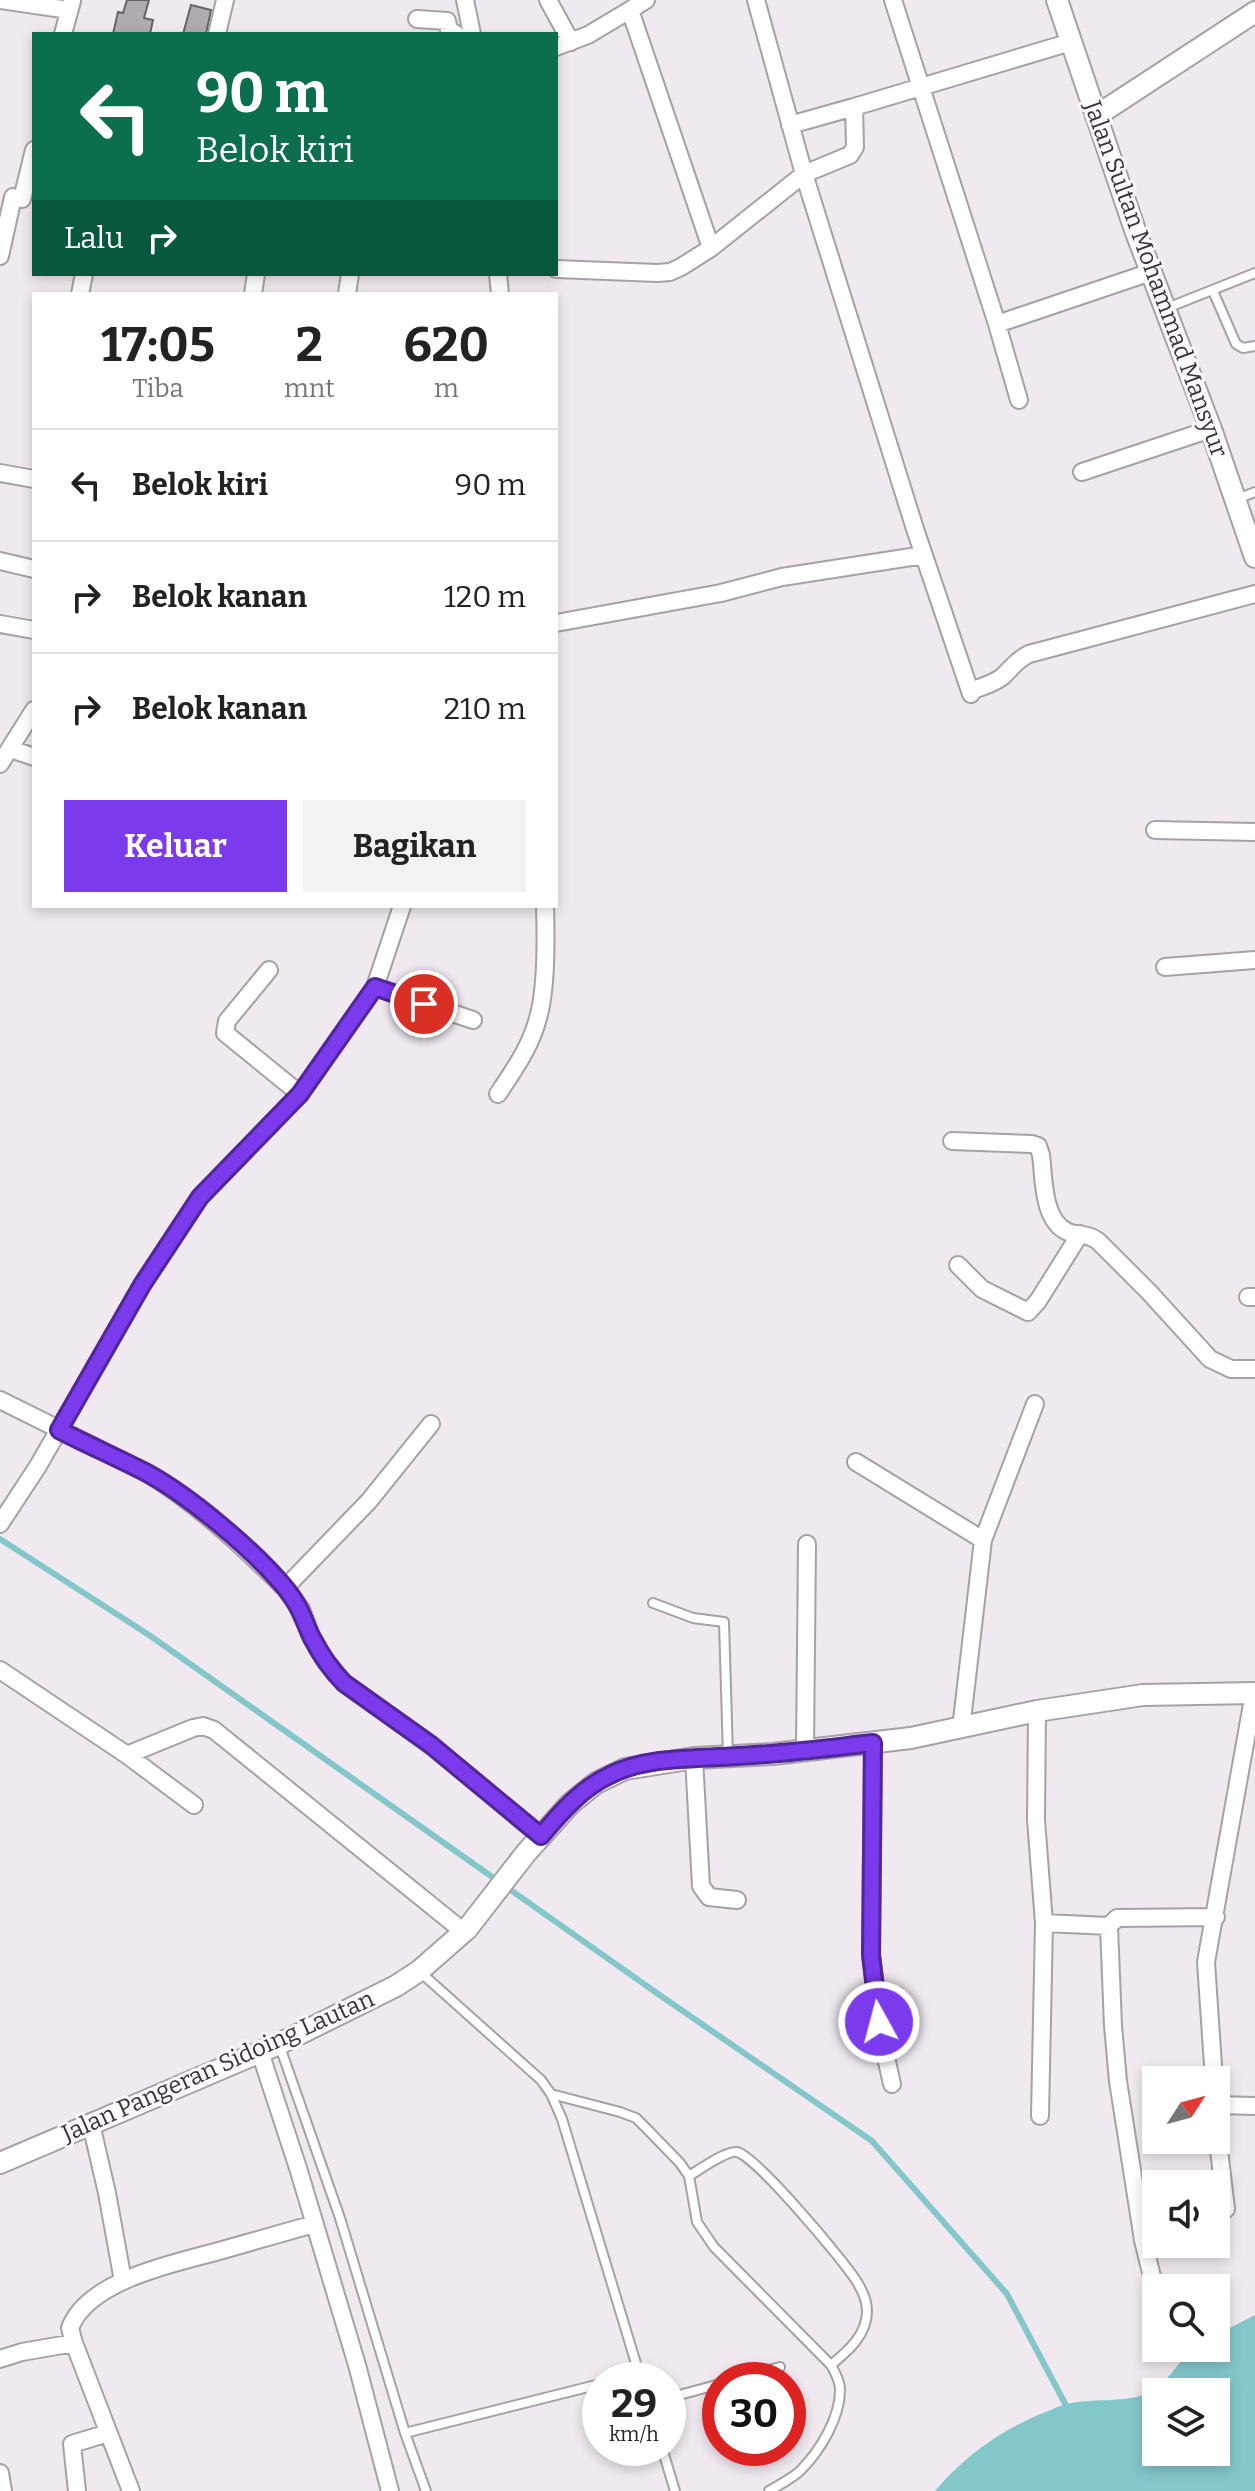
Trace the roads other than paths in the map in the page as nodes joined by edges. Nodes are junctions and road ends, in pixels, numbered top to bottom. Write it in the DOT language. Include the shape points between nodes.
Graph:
graph roads {
  1 [pos="0,0"];
  2 [pos="225,0"];
  3 [pos="465,0"];
  4 [pos="548,0"];
  5 [pos="646,0"];
  6 [pos="756,0"];
  7 [pos="893,0"];
  8 [pos="1057,0"];
  9 [pos="70,5"];
  10 [pos="630,10"];
  11 [pos="1255,12"];
  12 [pos="417,19"];
  13 [pos="63,32"];
  14 [pos="217,32"];
  15 [pos="452,32"];
  16 [pos="472,32"];
  17 [pos="1071,42"];
  18 [pos="563,45"];
  19 [pos="922,86"];
  20 [pos="854,107"];
  21 [pos="1096,116"];
  22 [pos="790,125"];
  23 [pos="32,156"];
  24 [pos="804,174"];
  25 [pos="17,198"];
  26 [pos="711,248"];
  27 [pos="0,256"];
  28 [pos="558,269"];
  29 [pos="1151,272"];
  30 [pos="1255,273"];
  31 [pos="1213,291"];
  32 [pos="1164,309"];
  33 [pos="997,324"];
  34 [pos="1255,346"];
  35 [pos="1019,400"];
  36 [pos="1211,429"];
  37 [pos="1082,472"];
  38 [pos="0,473"];
  39 [pos="32,479"];
  40 [pos="1255,492"];
  41 [pos="1235,500"];
  42 [pos="924,555"];
  43 [pos="1255,557"];
  44 [pos="0,561"];
  45 [pos="32,569"];
  46 [pos="1255,594"];
  47 [pos="558,623"];
  48 [pos="0,624"];
  49 [pos="32,630"];
  50 [pos="32,713"];
  51 [pos="11,749"];
  52 [pos="32,756"];
  53 [pos="0,764"];
  54 [pos="1155,830"];
  55 [pos="1255,832"];
  56 [pos="401,908"];
  57 [pos="545,908"];
  58 [pos="1255,960"];
  59 [pos="1165,967"];
  60 [pos="269,970"];
  61 [pos="375,987"];
  62 [pos="473,1020"];
  63 [pos="300,1094"];
  64 [pos="498,1094"];
  65 [pos="952,1141"];
  66 [pos="1080,1234"];
  67 [pos="958,1265"];
  68 [pos="1255,1369"];
  69 [pos="0,1400"];
  70 [pos="1035,1404"];
  71 [pos="431,1424"];
  72 [pos="59,1430"];
  73 [pos="856,1462"];
  74 [pos="0,1524"];
  75 [pos="983,1540"];
  76 [pos="807,1544"];
  77 [pos="285,1588"];
  78 [pos="653,1603"];
  79 [pos="0,1670"];
  80 [pos="1254,1693"];
  81 [pos="1037,1711"];
  82 [pos="961,1729"];
  83 [pos="873,1743"];
  84 [pos="805,1750"];
  85 [pos="127,1755"];
  86 [pos="732,1756"];
  87 [pos="694,1758"];
  88 [pos="194,1805"];
  89 [pos="541,1836"];
  90 [pos="737,1900"];
  91 [pos="1216,1917"];
  92 [pos="1044,1923"];
  93 [pos="1109,1926"];
  94 [pos="465,1930"];
  95 [pos="419,1971"];
  96 [pos="269,2048"];
  97 [pos="1213,2066"];
  98 [pos="892,2084"];
  99 [pos="551,2094"];
  100 [pos="1230,2105"];
  101 [pos="1255,2106"];
  102 [pos="1040,2116"];
  103 [pos="91,2124"];
  104 [pos="0,2163"];
  105 [pos="689,2176"];
  106 [pos="314,2224"];
  107 [pos="1151,2274"];
  108 [pos="123,2281"];
  109 [pos="74,2343"];
  110 [pos="0,2359"];
  111 [pos="635,2362"];
  112 [pos="831,2365"];
  113 [pos="582,2389"];
  114 [pos="108,2433"];
  115 [pos="405,2433"];
  116 [pos="667,2466"];
  117 [pos="0,2473"];
  118 [pos="3,2491"];
  119 [pos="77,2491"];
  120 [pos="131,2491"];
  121 [pos="390,2491"];
  122 [pos="426,2491"];
  123 [pos="675,2491"];
  124 [pos="769,2491"];
  1 -- 9 [label="street"];
  2 -- 14 [label="street"];
  3 -- 16 [label="street"];
  4 -- 18 [label="street"];
  5 -- 10 [label="street"];
  6 -- 22 [label="street"];
  7 -- 19 [label="street"];
  8 -- 17 [label="street, Jalan Sultan Mohammad Mansyur"];
  9 -- 13 [label="street"];
  10 -- 18 [label="street"];
  10 -- 26 [label="street"];
  11 -- 21 [label="street"];
  12 -- 15 [label="street" via="447,21"];
  17 -- 19 [label="street"];
  17 -- 21 [label="street, Jalan Sultan Mohammad Mansyur"];
  19 -- 20 [label="street"];
  19 -- 33 [label="street"];
  20 -- 22 [label="street"];
  20 -- 24 [label="street" via="852,153"];
  21 -- 29 [label="street, Jalan Sultan Mohammad Mansyur"];
  22 -- 24 [label="street"];
  23 -- 25 [label="street"];
  24 -- 26 [label="street"];
  24 -- 42 [label="street"];
  25 -- 27 [label="street"];
  26 -- 28 [label="street" via="664,273"];
  29 -- 32 [label="street, Jalan Sultan Mohammad Mansyur"];
  29 -- 33 [label="street"];
  30 -- 31 [label="lane"];
  31 -- 32 [label="lane"];
  31 -- 34 [label="lane" via="1234,341 1243,348"];
  32 -- 36 [label="street, Jalan Sultan Mohammad Mansyur"];
  33 -- 35 [label="street"];
  36 -- 37 [label="street"];
  36 -- 41 [label="street, Jalan Sultan Mohammad Mansyur"];
  38 -- 39 [label="street"];
  40 -- 41 [label="lane"];
  41 -- 43 [label="street, Jalan Sultan Mohammad Mansyur"];
  42 -- 46 [label="street" via="970,692 1001,678 1029,654"];
  42 -- 47 [label="street" via="782,577"];
  44 -- 45 [label="street"];
  48 -- 49 [label="street"];
  50 -- 51 [label="street"];
  51 -- 52 [label="street"];
  51 -- 53 [label="street"];
  54 -- 55 [label="street"];
  56 -- 61 [label="street"];
  57 -- 64 [label="street" via="539,1016 529,1044"];
  58 -- 59 [label="street"];
  60 -- 63 [label="street" via="224,1031"];
  61 -- 62 [label="street"];
  61 -- 63 [label="street"];
  63 -- 72 [label="street" via="200,1197 142,1285"];
  65 -- 66 [label="street" via="1038,1146 1049,1209 1062,1228"];
  66 -- 67 [label="street" via="1028,1312 982,1289"];
  66 -- 68 [label="street" via="1098,1241 1210,1359 1231,1369"];
  69 -- 72 [label="street"];
  70 -- 75 [label="street"];
  71 -- 77 [label="street" via="369,1501"];
  72 -- 74 [label="street"];
  72 -- 77 [label="street" via="149,1474 196,1506"];
  73 -- 75 [label="street"];
  75 -- 82 [label="street"];
  76 -- 84 [label="street"];
  77 -- 89 [label="street" via="324,1659 344,1683 431,1745"];
  78 -- 86 [label="lane" via="693,1618 724,1622"];
  79 -- 85 [label="street"];
  80 -- 81 [label="street" via="1143,1695"];
  80 -- 91 [label="street"];
  81 -- 82 [label="street"];
  81 -- 92 [label="street" via="1036,1820"];
  82 -- 83 [label="street"];
  83 -- 84 [label="street"];
  83 -- 98 [label="street" via="871,1955"];
  84 -- 86 [label="street"];
  85 -- 88 [label="street"];
  85 -- 94 [label="street" via="193,1728 214,1730"];
  86 -- 87 [label="street"];
  87 -- 89 [label="street" via="644,1764 610,1775 581,1793"];
  87 -- 90 [label="street" via="701,1886 709,1897"];
  89 -- 94 [label="street, Jalan Pangeran Sidoing Lautan"];
  91 -- 93 [label="street" via="1117,1918"];
  91 -- 97 [label="street" via="1206,1962"];
  92 -- 93 [label="street"];
  92 -- 102 [label="street"];
  93 -- 107 [label="street" via="1118,2081"];
  94 -- 95 [label="street, Jalan Pangeran Sidoing Lautan"];
  95 -- 96 [label="street, Jalan Pangeran Sidoing Lautan"];
  95 -- 99 [label="lane"];
  96 -- 103 [label="street, Jalan Pangeran Sidoing Lautan"];
  96 -- 106 [label="street"];
  96 -- 115 [label="lane" via="340,2218"];
  99 -- 105 [label="lane" via="636,2118"];
  99 -- 111 [label="lane"];
  100 -- 101 [label="street"];
  103 -- 104 [label="street, Jalan Pangeran Sidoing Lautan"];
  103 -- 108 [label="street"];
  105 -- 112 [label="lane" via="697,2222 714,2247"];
  105 -- 112 [label="lane" via="728,2153 743,2155 856,2280 867,2311 862,2331"];
  106 -- 108 [label="street"];
  106 -- 121 [label="street"];
  108 -- 109 [label="street" via="75,2318 70,2328"];
  109 -- 110 [label="street"];
  109 -- 114 [label="street"];
  112 -- 124 [label="lane" via="840,2387 825,2438 799,2472"];
  113 -- 115 [label="lane"];
  114 -- 119 [label="street" via="72,2444"];
  114 -- 120 [label="street"];
  115 -- 122 [label="lane"];
  116 -- 123 [label="lane"];
  117 -- 118 [label="street"];
}
